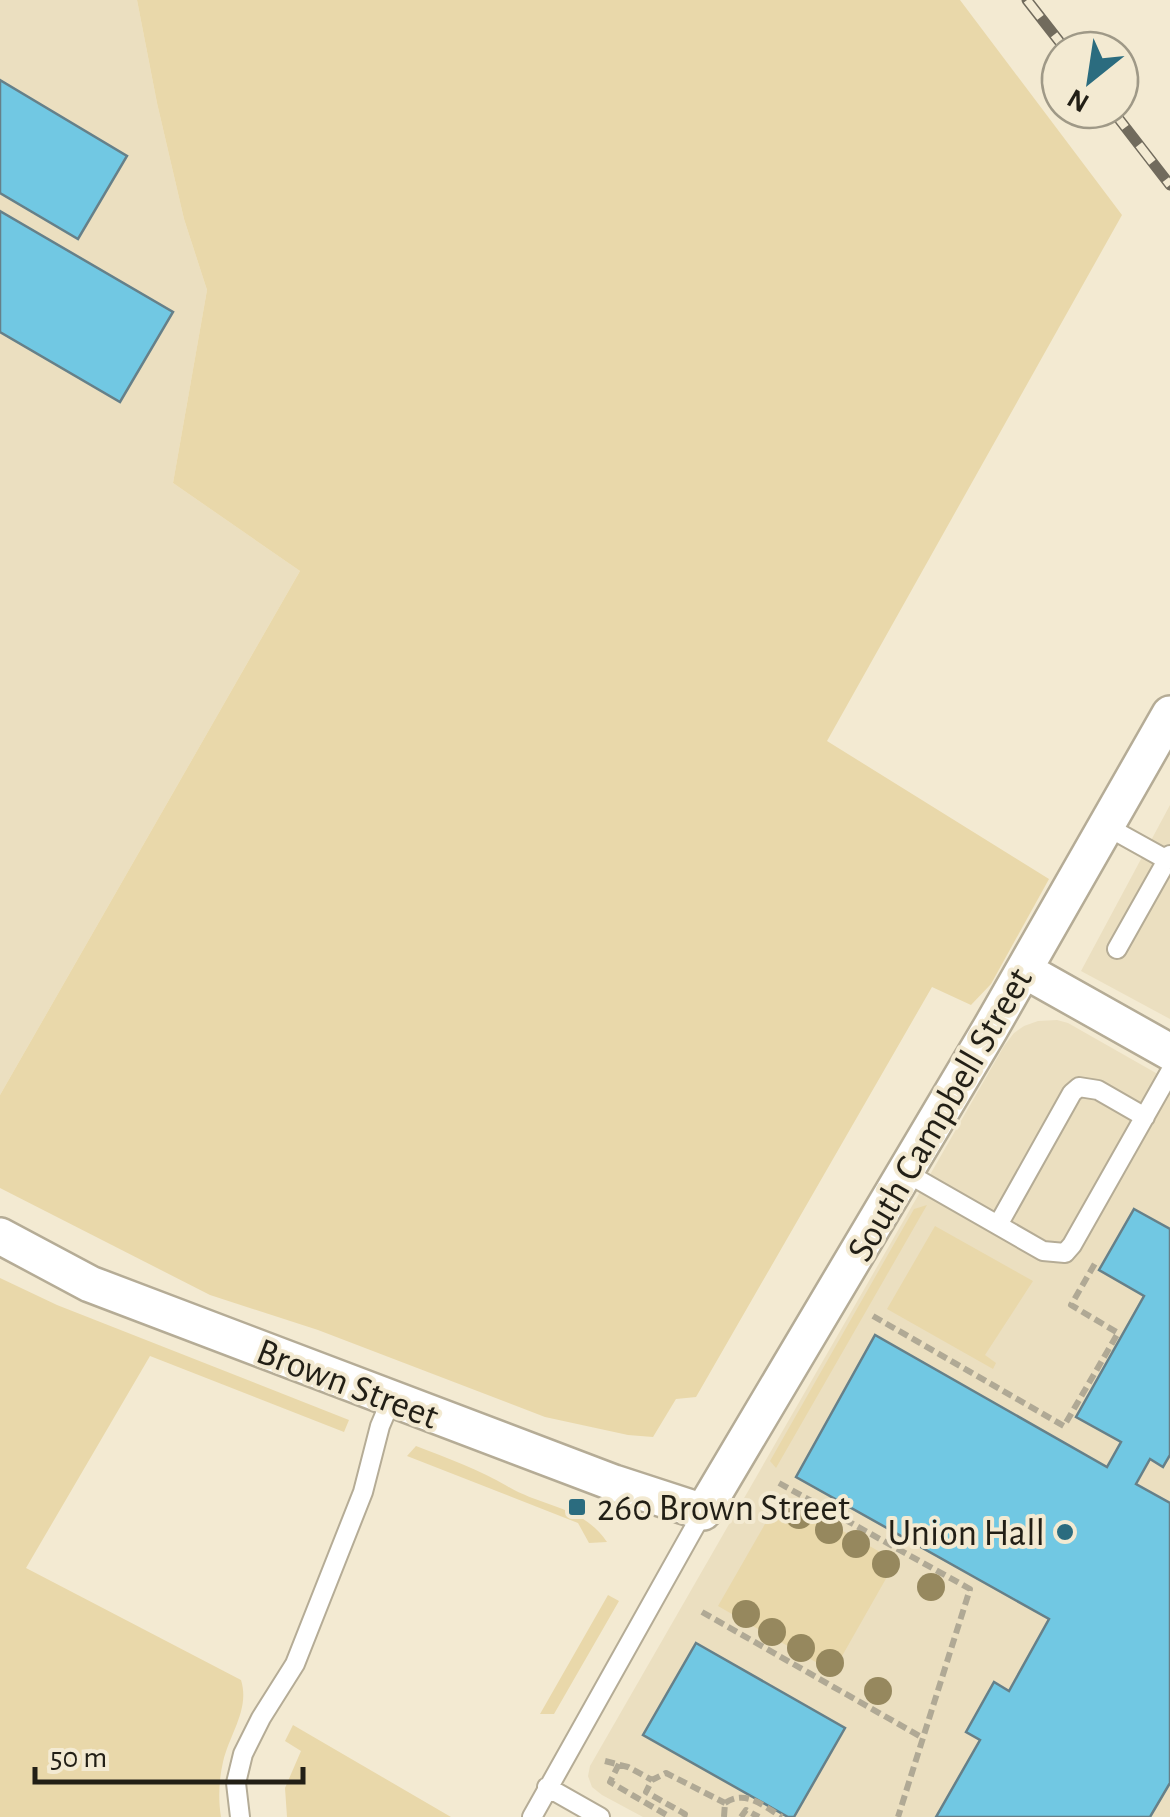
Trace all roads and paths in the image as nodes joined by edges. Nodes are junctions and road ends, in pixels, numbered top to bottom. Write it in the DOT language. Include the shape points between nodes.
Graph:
graph roads {
  1 [pos="1170,714"];
  2 [pos="1106,826"];
  3 [pos="1169,857"];
  4 [pos="1117,949"];
  5 [pos="1024,970"];
  6 [pos="1170,1052"];
  7 [pos="1170,1072"];
  8 [pos="1145,1116"];
  9 [pos="905,1172"];
  10 [pos="998,1224"];
  11 [pos="0,1236"];
  12 [pos="1099,1256"];
  13 [pos="874,1316"];
  14 [pos="390,1400"];
  15 [pos="778,1482"];
  16 [pos="703,1512"];
  17 [pos="702,1612"];
  18 [pos="923,1738"];
  19 [pos="605,1761"];
  20 [pos="619,1764"];
  21 [pos="652,1780"];
  22 [pos="547,1787"];
  23 [pos="725,1802"];
  24 [pos="240,1817"];
  25 [pos="532,1817"];
  26 [pos="600,1817"];
  27 [pos="670,1817"];
  28 [pos="684,1817"];
  29 [pos="724,1817"];
  30 [pos="742,1817"];
  31 [pos="758,1817"];
  32 [pos="782,1817"];
  33 [pos="898,1817"];
  1 -- 2 [label="street, South Campbell Street"];
  2 -- 3 [label="lane"];
  2 -- 5 [label="street, South Campbell Street"];
  3 -- 4 [label="lane"];
  5 -- 6 [label="street"];
  5 -- 9 [label="street, South Campbell Street"];
  7 -- 8 [label="lane"];
  8 -- 10 [label="lane" via="1079,1087"];
  8 -- 10 [label="lane" via="1065,1253 1044,1251"];
  9 -- 10 [label="lane"];
  9 -- 16 [label="street, South Campbell Street"];
  11 -- 14 [label="street, Brown Street" via="90,1284"];
  12 -- 13 [label="path" via="1071,1306 1118,1333 1064,1426"];
  14 -- 16 [label="street, Brown Street"];
  14 -- 24 [label="lane" via="363,1492 295,1664 243,1754 236,1783"];
  15 -- 18 [label="path" via="970,1590"];
  16 -- 22 [label="lane"];
  17 -- 18 [label="path"];
  18 -- 33 [label="path"];
  19 -- 20 [label="path"];
  20 -- 21 [label="path"];
  20 -- 27 [label="path" via="610,1782"];
  21 -- 23 [label="path" via="666,1773"];
  21 -- 28 [label="path" via="646,1792"];
  22 -- 25 [label="lane"];
  22 -- 26 [label="lane"];
  23 -- 29 [label="path"];
  23 -- 32 [label="path" via="745,1796"];
  30 -- 31 [label="path" via="746,1810"];
}
